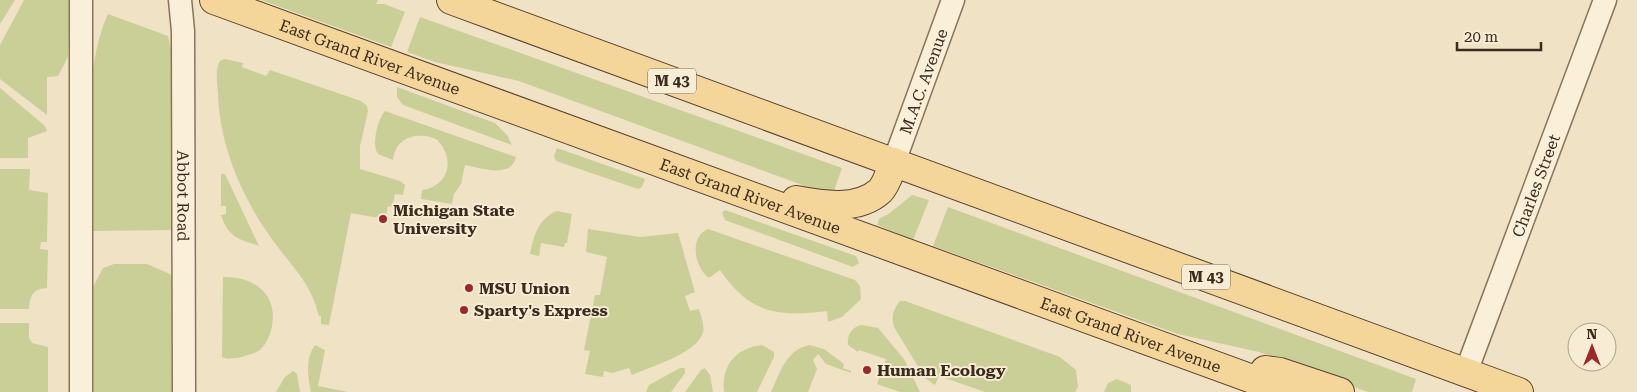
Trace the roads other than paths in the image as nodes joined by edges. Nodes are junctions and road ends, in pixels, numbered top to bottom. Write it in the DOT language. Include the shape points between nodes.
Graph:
graph roads {
  1 [pos="82,0"];
  2 [pos="180,0"];
  3 [pos="214,0"];
  4 [pos="450,0"];
  5 [pos="952,0"];
  6 [pos="1605,0"];
  7 [pos="894,162"];
  8 [pos="723,185"];
  9 [pos="1207,362"];
  10 [pos="1462,382"];
  11 [pos="81,392"];
  12 [pos="184,392"];
  13 [pos="1288,392"];
  14 [pos="1340,392"];
  15 [pos="1519,392"];
  1 -- 11 [label="street"];
  2 -- 12 [label="street, Abbot Road" via="183,31"];
  3 -- 8 [label="main road, East Grand River Avenue"];
  4 -- 7 [label="main road, M 43"];
  5 -- 7 [label="street, M.A.C. Avenue"];
  6 -- 10 [label="street, Charles Street"];
  7 -- 8 [label="main road" via="880,191 859,203 816,204"];
  7 -- 10 [label="main road, M 43"];
  8 -- 9 [label="main road, East Grand River Avenue"];
  9 -- 13 [label="main road, East Grand River Avenue"];
  9 -- 14 [label="main road" via="1280,372"];
  10 -- 15 [label="main road, M 43"];
}
